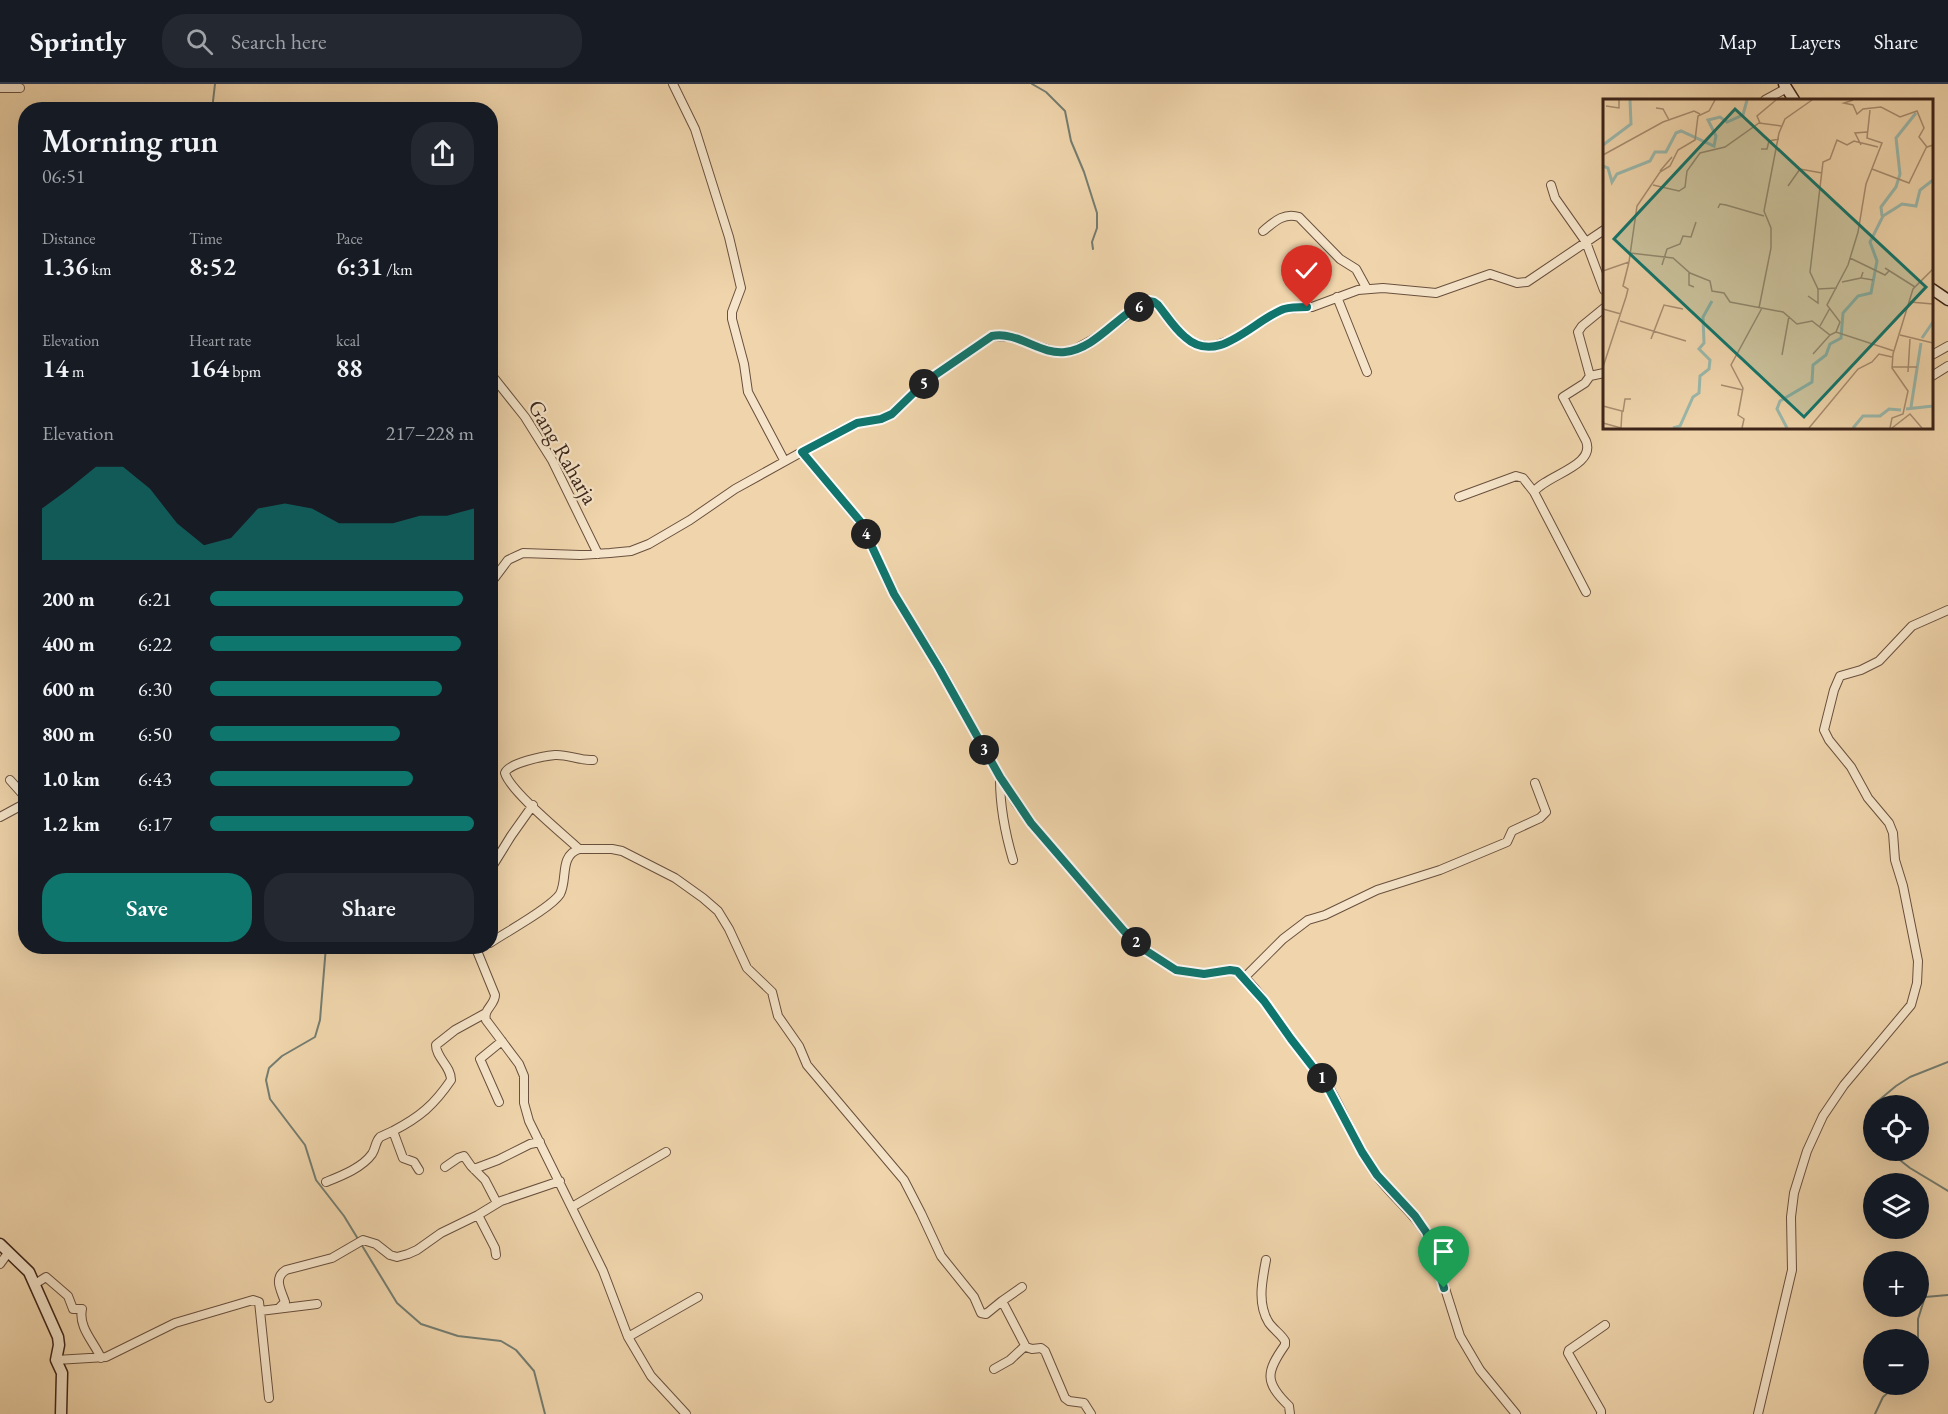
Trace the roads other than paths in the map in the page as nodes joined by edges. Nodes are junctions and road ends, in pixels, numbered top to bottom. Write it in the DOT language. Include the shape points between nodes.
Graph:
graph roads {
  1 [pos="673,84"];
  2 [pos="1785,86"];
  3 [pos="0,88"];
  4 [pos="20,88"];
  5 [pos="1767,99"];
  6 [pos="1793,99"];
  7 [pos="1551,185"];
  8 [pos="1263,231"];
  9 [pos="1603,232"];
  10 [pos="1586,242"];
  11 [pos="1603,285"];
  12 [pos="1367,289"];
  13 [pos="1933,291"];
  14 [pos="1337,297"];
  15 [pos="1948,300"];
  16 [pos="1603,310"];
  17 [pos="1948,346"];
  18 [pos="1933,354"];
  19 [pos="1948,366"];
  20 [pos="1367,372"];
  21 [pos="1603,373"];
  22 [pos="1933,375"];
  23 [pos="1590,376"];
  24 [pos="498,383"];
  25 [pos="802,452"];
  26 [pos="784,460"];
  27 [pos="1534,492"];
  28 [pos="1459,496"];
  29 [pos="598,554"];
  30 [pos="498,572"];
  31 [pos="1586,592"];
  32 [pos="1948,610"];
  33 [pos="593,760"];
  34 [pos="1000,777"];
  35 [pos="10,780"];
  36 [pos="1535,783"];
  37 [pos="18,789"];
  38 [pos="533,805"];
  39 [pos="18,807"];
  40 [pos="0,817"];
  41 [pos="579,849"];
  42 [pos="498,857"];
  43 [pos="1013,860"];
  44 [pos="498,938"];
  45 [pos="478,954"];
  46 [pos="1244,978"];
  47 [pos="486,1013"];
  48 [pos="502,1041"];
  49 [pos="500,1102"];
  50 [pos="393,1131"];
  51 [pos="540,1142"];
  52 [pos="666,1152"];
  53 [pos="445,1167"];
  54 [pos="474,1169"];
  55 [pos="419,1170"];
  56 [pos="560,1181"];
  57 [pos="326,1182"];
  58 [pos="497,1203"];
  59 [pos="572,1207"];
  60 [pos="478,1215"];
  61 [pos="4,1248"];
  62 [pos="496,1255"];
  63 [pos="1266,1260"];
  64 [pos="0,1264"];
  65 [pos="35,1284"];
  66 [pos="1022,1287"];
  67 [pos="698,1297"];
  68 [pos="1002,1301"];
  69 [pos="317,1304"];
  70 [pos="280,1307"];
  71 [pos="260,1311"];
  72 [pos="1605,1325"];
  73 [pos="628,1337"];
  74 [pos="1025,1346"];
  75 [pos="101,1358"];
  76 [pos="56,1360"];
  77 [pos="994,1369"];
  78 [pos="269,1398"];
  79 [pos="61,1414"];
  80 [pos="686,1414"];
  81 [pos="1091,1414"];
  82 [pos="1290,1414"];
  83 [pos="1516,1414"];
  84 [pos="1601,1414"];
  85 [pos="1758,1414"];
  1 -- 26 [label="street" via="701,145 741,282 732,319 748,392"];
  2 -- 5 [label="street"];
  2 -- 6 [label="street"];
  3 -- 4 [label="street"];
  7 -- 10 [label="street" via="1555,198"];
  8 -- 12 [label="street" via="1287,215 1299,217 1340,259 1356,268"];
  9 -- 10 [label="street"];
  10 -- 11 [label="street"];
  10 -- 12 [label="street" via="1522,284 1490,274 1436,293"];
  12 -- 14 [label="street"];
  13 -- 15 [label="street"];
  14 -- 20 [label="street"];
  14 -- 25 [label="street" via="1312,307 1283,309 1234,339 1211,347 1189,341 1158,305 1149,301 1070,352 1055,352 1004,335 992,336 925,382 892,414 857,423"];
  16 -- 23 [label="street" via="1578,332"];
  17 -- 18 [label="street"];
  19 -- 22 [label="street"];
  21 -- 23 [label="street"];
  23 -- 27 [label="street" via="1563,399 1586,441 1588,453"];
  24 -- 29 [label="street, Gang Raharja" via="552,460"];
  25 -- 26 [label="street"];
  25 -- 34 [label="street" via="860,521 894,594"];
  26 -- 29 [label="street" via="649,544 631,551"];
  27 -- 28 [label="street" via="1523,478 1516,476"];
  27 -- 31 [label="street"];
  29 -- 30 [label="street" via="518,554"];
  32 -- 85 [label="street" via="1912,626 1879,661 1840,676 1832,695 1825,734 1892,828 1895,860 1919,970 1911,1005 1844,1085 1823,1116 1807,1151 1794,1193 1792,1270"];
  33 -- 38 [label="street" via="556,755 507,768 507,779"];
  34 -- 43 [label="street" via="1000,801"];
  34 -- 46 [label="street" via="1044,840 1145,950 1176,970 1204,974 1234,970"];
  35 -- 37 [label="street"];
  36 -- 46 [label="street" via="1546,812 1515,829 1507,842 1308,920"];
  38 -- 41 [label="street"];
  38 -- 42 [label="street"];
  39 -- 40 [label="street"];
  41 -- 44 [label="street" via="567,858 558,897"];
  41 -- 68 [label="street" via="622,851 675,878 718,911 747,968 772,992 778,1016 807,1065 904,1180 940,1256 974,1298 981,1313 986,1314"];
  45 -- 47 [label="street" via="495,995"];
  46 -- 83 [label="street" via="1326,1084 1377,1175 1426,1232 1460,1336 1480,1371"];
  47 -- 48 [label="street" via="486,1020"];
  47 -- 50 [label="street" via="436,1045 451,1080 428,1110"];
  48 -- 49 [label="street" via="480,1059"];
  48 -- 51 [label="street" via="524,1076 524,1103"];
  50 -- 55 [label="street" via="403,1158 414,1162"];
  50 -- 57 [label="street" via="380,1137 370,1157"];
  51 -- 54 [label="street"];
  51 -- 56 [label="street"];
  52 -- 59 [label="street"];
  53 -- 54 [label="street" via="463,1155"];
  54 -- 58 [label="street"];
  56 -- 58 [label="street"];
  56 -- 59 [label="street"];
  58 -- 60 [label="street"];
  59 -- 73 [label="street" via="603,1271"];
  60 -- 62 [label="street"];
  60 -- 70 [label="street" via="398,1257 363,1240 332,1258 286,1270 279,1279 285,1302"];
  61 -- 64 [label="street"];
  61 -- 65 [label="street" via="29,1272"];
  63 -- 82 [label="street" via="1263,1313 1285,1341 1272,1365 1272,1385 1289,1406"];
  65 -- 75 [label="street" via="46,1277 68,1296 73,1309 82,1310 81,1323"];
  65 -- 76 [label="street" via="58,1337"];
  66 -- 68 [label="street"];
  67 -- 73 [label="street"];
  68 -- 74 [label="street"];
  69 -- 70 [label="street"];
  70 -- 71 [label="street"];
  71 -- 75 [label="street" via="256,1300 228,1306 175,1323"];
  71 -- 78 [label="street"];
  72 -- 84 [label="street" via="1568,1353"];
  73 -- 80 [label="street" via="651,1376"];
  74 -- 77 [label="street"];
  74 -- 81 [label="street" via="1043,1349 1065,1398 1084,1403"];
  75 -- 76 [label="street"];
  76 -- 79 [label="street" via="62,1373"];
}
